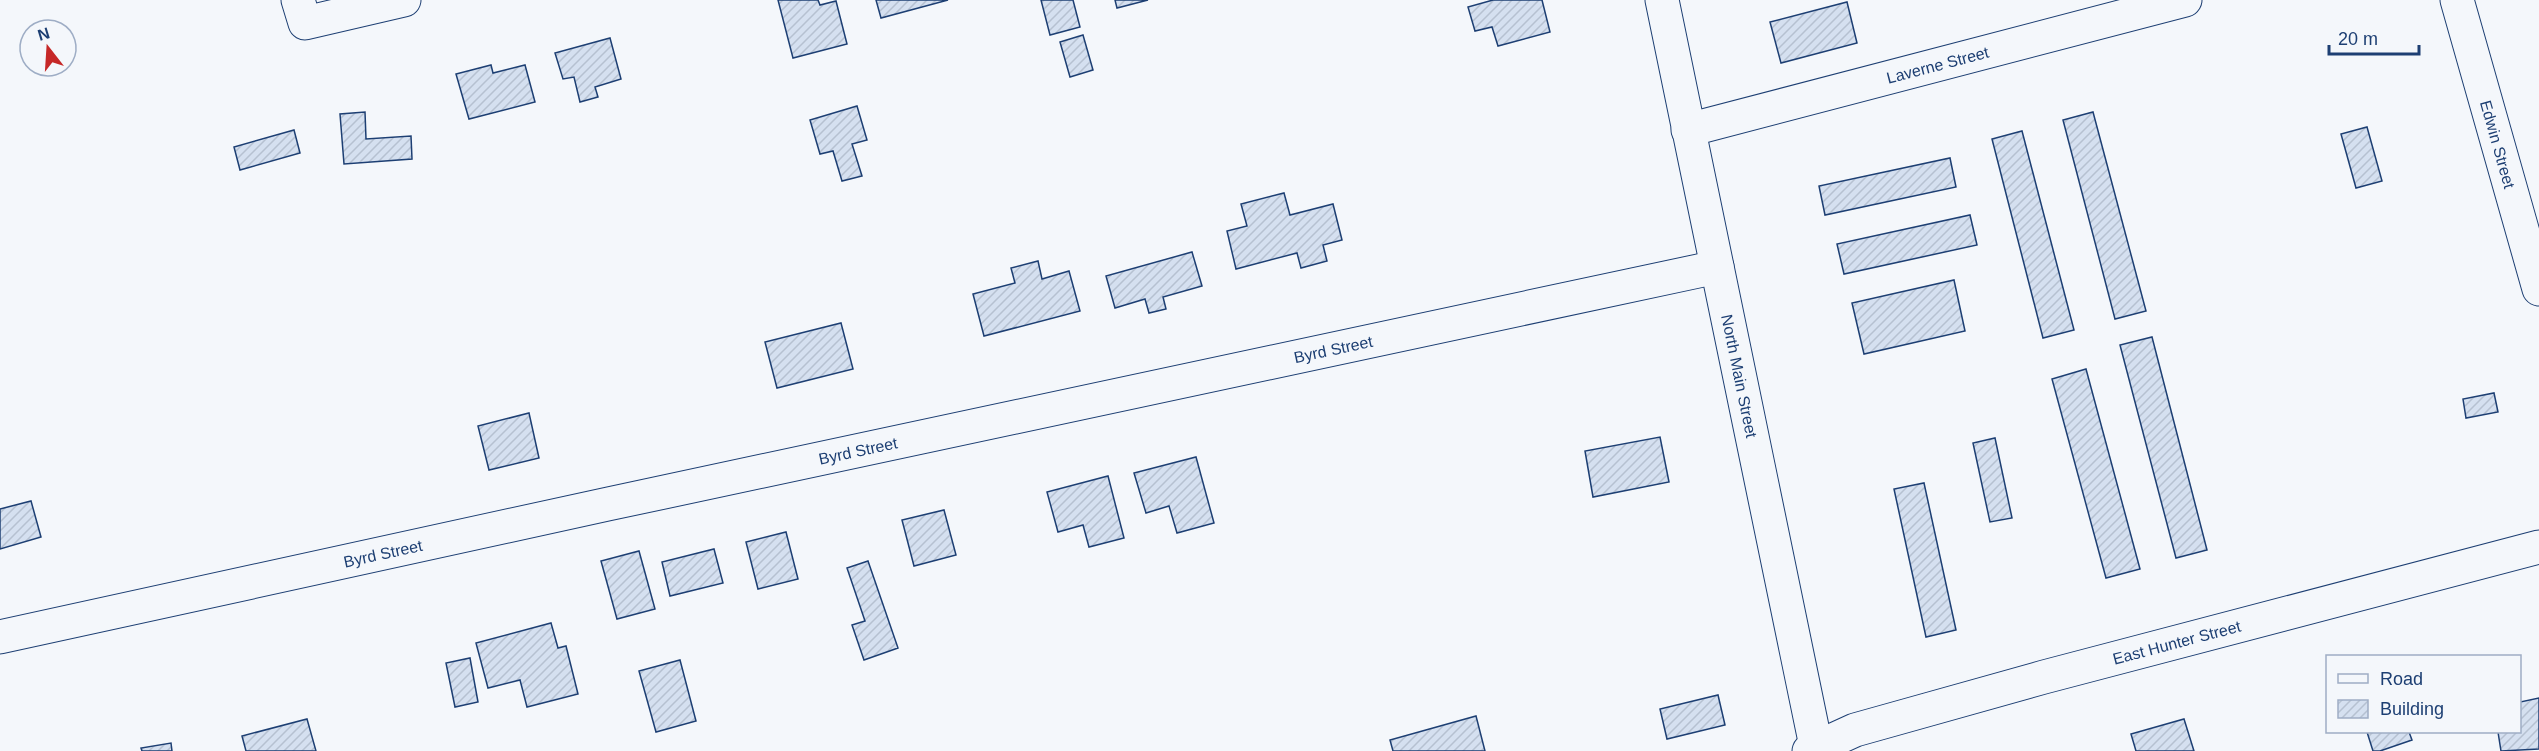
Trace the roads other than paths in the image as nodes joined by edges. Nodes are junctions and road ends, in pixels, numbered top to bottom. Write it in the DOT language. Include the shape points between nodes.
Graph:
graph roads {
  1 [pos="298,0"];
  2 [pos="404,0"];
  3 [pos="1662,0"];
  4 [pos="2185,0"];
  5 [pos="2457,0"];
  6 [pos="1688,130"];
  7 [pos="1717,267"];
  8 [pos="2539,290"];
  9 [pos="2539,547"];
  10 [pos="0,637"];
  11 [pos="1814,750"];
  1 -- 2 [label="street" via="305,23"];
  3 -- 6 [label="street, North Main Street"];
  4 -- 6 [label="street, Laverne Street"];
  5 -- 8 [label="street, Edwin Street"];
  6 -- 7 [label="street, North Main Street"];
  7 -- 10 [label="street, Byrd Street"];
  7 -- 11 [label="street, North Main Street"];
  9 -- 11 [label="street, East Hunter Street" via="2044,677 1855,730"];
}
